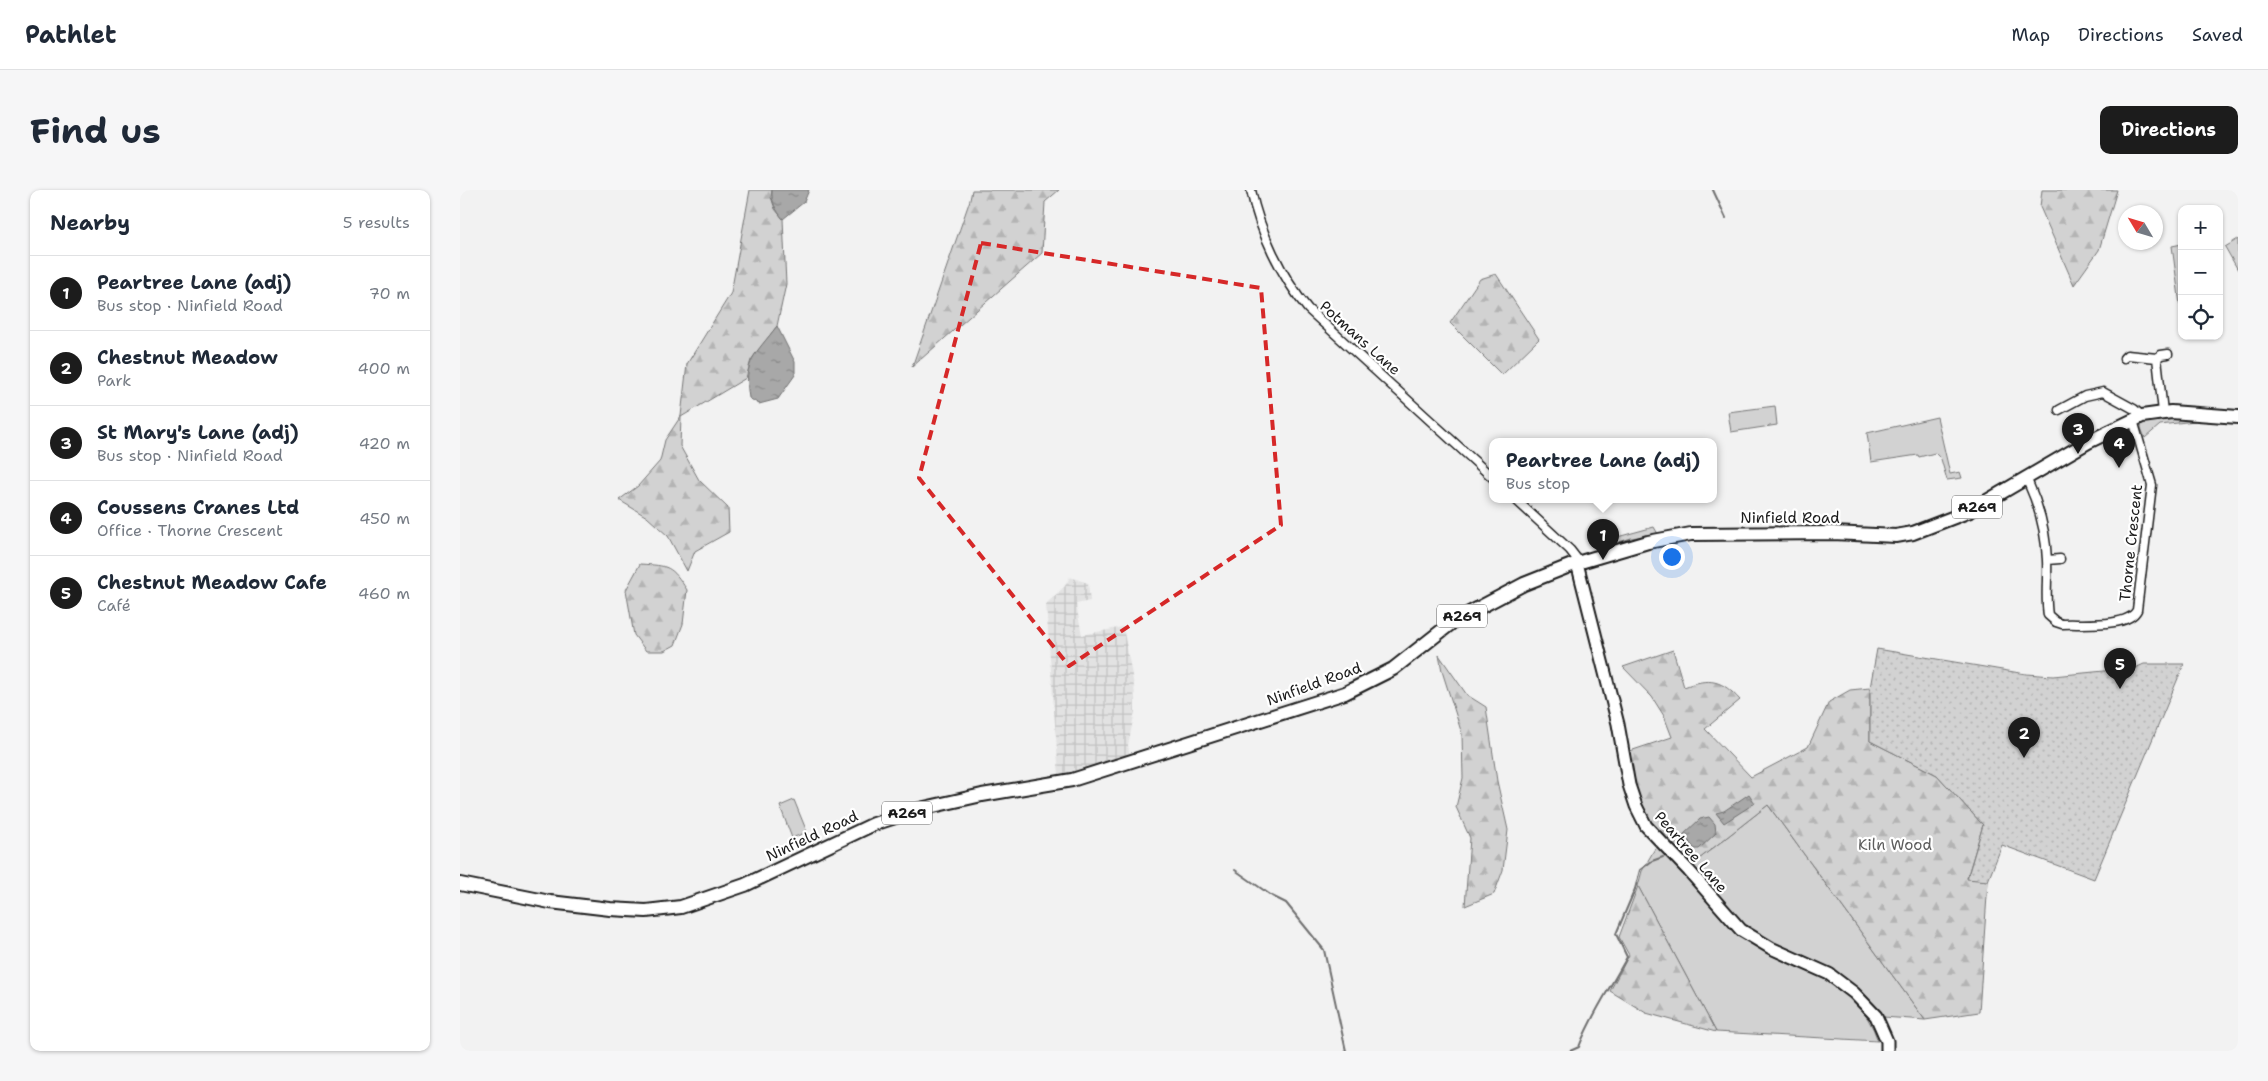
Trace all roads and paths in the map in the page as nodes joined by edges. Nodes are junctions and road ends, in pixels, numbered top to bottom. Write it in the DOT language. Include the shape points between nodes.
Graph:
graph roads {
  1 [pos="1251,190"];
  2 [pos="2168,354"];
  3 [pos="2124,358"];
  4 [pos="2157,358"];
  5 [pos="2105,382"];
  6 [pos="2103,392"];
  7 [pos="2059,410"];
  8 [pos="2163,412"];
  9 [pos="2238,417"];
  10 [pos="2138,418"];
  11 [pos="1489,474"];
  12 [pos="2028,482"];
  13 [pos="1520,503"];
  14 [pos="2060,559"];
  15 [pos="2048,560"];
  16 [pos="1577,563"];
  17 [pos="460,884"];
  18 [pos="1887,1051"];
  1 -- 11 [label="street, Potmans Lane" via="1286,278 1308,309"];
  2 -- 4 [label="street"];
  3 -- 4 [label="street" via="2141,355"];
  4 -- 8 [label="street"];
  5 -- 6 [label="street"];
  6 -- 7 [label="street" via="2085,396"];
  6 -- 10 [label="street"];
  8 -- 9 [label="main road, Ninfield Road / A269"];
  8 -- 10 [label="main road, Ninfield Road / A269"];
  10 -- 15 [label="street, Thorne Crescent" via="2152,485 2135,615 2119,622 2056,622 2048,615"];
  10 -- 16 [label="main road, Ninfield Road / A269" via="2088,442 1970,511 1919,532 1896,536 1691,534 1648,542"];
  12 -- 15 [label="street, Thorne Crescent" via="2038,508"];
  13 -- 16 [label="street" via="1570,550"];
  14 -- 15 [label="street"];
  16 -- 17 [label="main road, Ninfield Road / A269" via="1524,584 1454,621 1393,669 1345,693 1072,780 920,809 874,824 745,885 690,904 646,911 610,909 550,902"];
  16 -- 18 [label="street, Peartree Lane" via="1618,724 1629,785 1646,826 1741,930 1770,948 1829,974 1854,993 1876,1016 1887,1041"];
}
